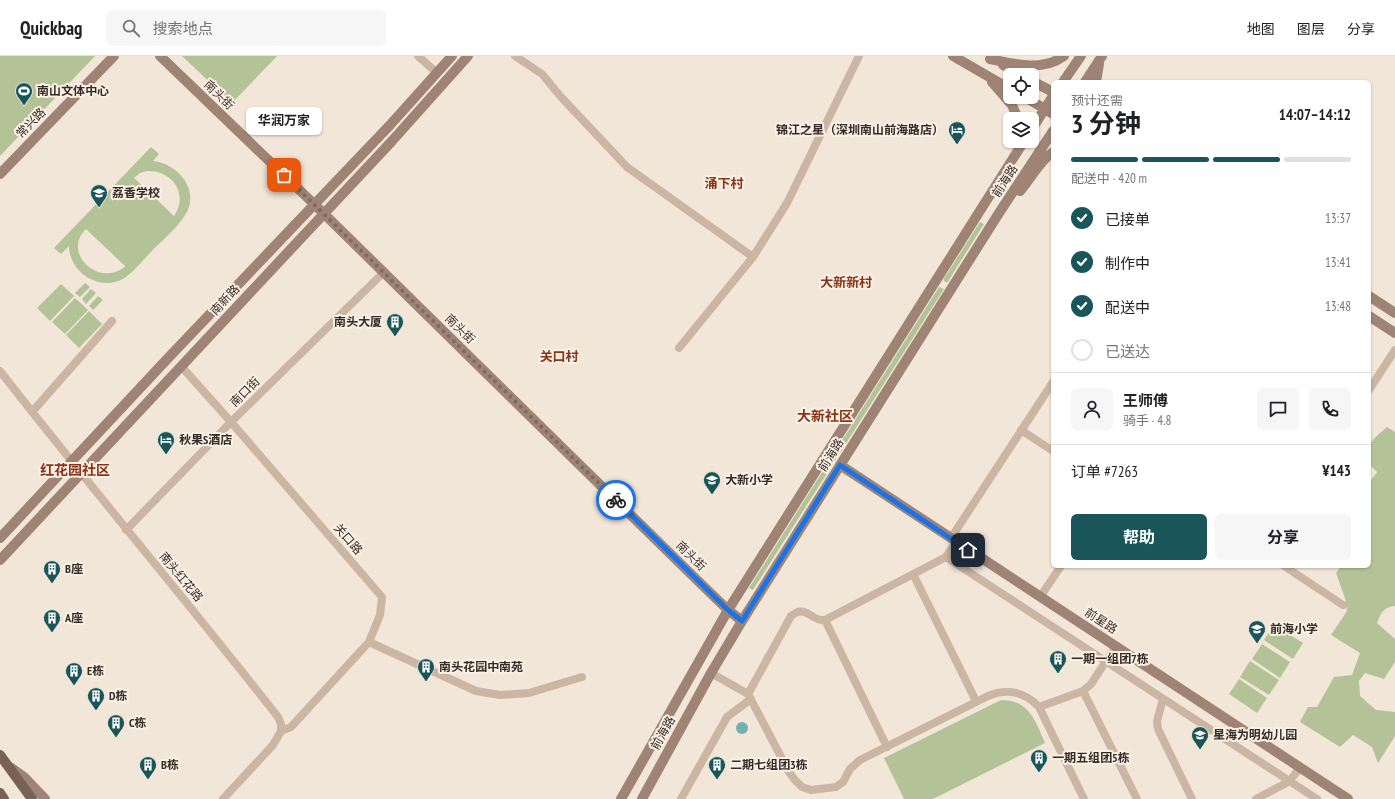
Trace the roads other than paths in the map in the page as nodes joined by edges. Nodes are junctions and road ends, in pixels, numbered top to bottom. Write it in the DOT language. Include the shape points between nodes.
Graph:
graph roads {
  1 [pos="114,56"];
  2 [pos="160,56"];
  3 [pos="418,56"];
  4 [pos="452,56"];
  5 [pos="468,56"];
  6 [pos="515,56"];
  7 [pos="859,56"];
  8 [pos="953,56"];
  9 [pos="1064,56"];
  10 [pos="1081,56"];
  11 [pos="1101,56"];
  12 [pos="988,57"];
  13 [pos="1008,68"];
  14 [pos="437,73"];
  15 [pos="985,75"];
  16 [pos="1064,80"];
  17 [pos="1086,80"];
  18 [pos="1096,80"];
  19 [pos="1003,85"];
  20 [pos="1039,85"];
  21 [pos="1051,91"];
  22 [pos="1037,104"];
  23 [pos="1049,111"];
  24 [pos="1015,112"];
  25 [pos="1039,122"];
  26 [pos="1051,135"];
  27 [pos="1018,148"];
  28 [pos="1020,148"];
  29 [pos="1051,154"];
  30 [pos="1016,155"];
  31 [pos="0,174"];
  32 [pos="314,204"];
  33 [pos="324,213"];
  34 [pos="999,213"];
  35 [pos="753,257"];
  36 [pos="384,272"];
  37 [pos="1371,297"];
  38 [pos="1395,313"];
  39 [pos="1371,317"];
  40 [pos="112,321"];
  41 [pos="1395,333"];
  42 [pos="679,348"];
  43 [pos="1395,350"];
  44 [pos="181,366"];
  45 [pos="0,371"];
  46 [pos="1051,385"];
  47 [pos="1371,387"];
  48 [pos="32,412"];
  49 [pos="231,422"];
  50 [pos="1022,430"];
  51 [pos="1051,450"];
  52 [pos="71,461"];
  53 [pos="840,465"];
  54 [pos="80,473"];
  55 [pos="126,530"];
  56 [pos="0,538"];
  57 [pos="953,540"];
  58 [pos="946,557"];
  59 [pos="0,560"];
  60 [pos="1060,568"];
  61 [pos="1287,568"];
  62 [pos="913,574"];
  63 [pos="1040,597"];
  64 [pos="1343,605"];
  65 [pos="728,610"];
  66 [pos="825,620"];
  67 [pos="742,621"];
  68 [pos="369,642"];
  69 [pos="1116,646"];
  70 [pos="1106,661"];
  71 [pos="711,673"];
  72 [pos="582,677"];
  73 [pos="1083,692"];
  74 [pos="749,696"];
  75 [pos="1163,699"];
  76 [pos="976,701"];
  77 [pos="1039,707"];
  78 [pos="281,731"];
  79 [pos="887,746"];
  80 [pos="0,755"];
  81 [pos="8,766"];
  82 [pos="1300,767"];
  83 [pos="1290,781"];
  84 [pos="0,793"];
  85 [pos="2,798"];
  86 [pos="32,799"];
  87 [pos="45,799"];
  88 [pos="223,799"];
  89 [pos="621,799"];
  90 [pos="642,799"];
  91 [pos="681,799"];
  92 [pos="1084,799"];
  93 [pos="1137,799"];
  94 [pos="1192,799"];
  95 [pos="1256,799"];
  96 [pos="1318,799"];
  97 [pos="1348,799"];
  1 -- 31 [label="main road, 常兴路"];
  2 -- 32 [label="main road, 南头街"];
  3 -- 14 [label="street"];
  4 -- 14 [label="main road, 南新路"];
  5 -- 33 [label="main road, 南新路"];
  6 -- 35 [label="street" via="542,74 627,167"];
  7 -- 35 [label="street" via="787,203"];
  8 -- 15 [label="main road"];
  9 -- 12 [label="main road" via="1047,63 1026,66"];
  10 -- 16 [label="main road"];
  11 -- 17 [label="main road"];
  11 -- 18 [label="main road"];
  12 -- 13 [label="main road"];
  14 -- 32 [label="main road, 南新路"];
  15 -- 19 [label="main road"];
  15 -- 24 [label="main road" via="1012,105"];
  20 -- 21 [label="main road"];
  22 -- 23 [label="main road"];
  23 -- 25 [label="main road"];
  26 -- 34 [label="main road, 前海路"];
  27 -- 30 [label="main road"];
  28 -- 30 [label="main road, 前海路"];
  29 -- 34 [label="main road"];
  30 -- 65 [label="main road, 前海路"];
  32 -- 33 [label="main road, 南头街"];
  32 -- 52 [label="main road, 南新路"];
  33 -- 36 [label="main road, 南头街"];
  33 -- 44 [label="main road, 南新路"];
  34 -- 53 [label="main road, 前海路"];
  35 -- 42 [label="street"];
  36 -- 49 [label="street, 南口街"];
  36 -- 65 [label="main road, 南头街"];
  37 -- 38 [label="main road"];
  39 -- 41 [label="main road"];
  40 -- 48 [label="street"];
  43 -- 47 [label="street"];
  44 -- 49 [label="street, 关口路"];
  44 -- 54 [label="main road, 南新路"];
  45 -- 48 [label="street, 南头红花路"];
  46 -- 50 [label="street"];
  48 -- 52 [label="street, 南头红花路"];
  49 -- 55 [label="street, 南口街"];
  49 -- 68 [label="street, 关口路" via="382,597 380,615"];
  50 -- 51 [label="street"];
  50 -- 57 [label="street"];
  52 -- 54 [label="street, 南头红花路"];
  52 -- 56 [label="main road, 南新路"];
  53 -- 57 [label="main road, 前星路"];
  53 -- 67 [label="main road, 前海路"];
  54 -- 55 [label="street, 南头红花路"];
  54 -- 59 [label="main road, 南新路"];
  55 -- 78 [label="street, 南头红花路" via="278,717"];
  57 -- 58 [label="street"];
  57 -- 63 [label="main road, 前星路"];
  58 -- 62 [label="street"];
  58 -- 70 [label="street"];
  60 -- 63 [label="street"];
  61 -- 64 [label="street"];
  62 -- 66 [label="street"];
  62 -- 76 [label="street"];
  63 -- 69 [label="main road, 前星路"];
  65 -- 67 [label="main road, 南头街"];
  65 -- 89 [label="main road, 前海路"];
  66 -- 74 [label="street" via="804,611 791,616"];
  66 -- 79 [label="street"];
  67 -- 71 [label="main road, 前海路"];
  68 -- 72 [label="street" via="476,691 500,695 529,693"];
  68 -- 78 [label="street, 关口路" via="291,727"];
  69 -- 70 [label="street"];
  69 -- 82 [label="main road, 前星路"];
  70 -- 73 [label="street"];
  70 -- 75 [label="street"];
  71 -- 74 [label="street"];
  71 -- 90 [label="main road, 前海路"];
  73 -- 77 [label="street"];
  73 -- 93 [label="street"];
  74 -- 79 [label="street" via="789,772 798,784 806,789 840,785 855,764"];
  74 -- 91 [label="street" via="727,717"];
  75 -- 83 [label="street"];
  75 -- 94 [label="street" via="1157,725"];
  76 -- 77 [label="street" via="995,693 1013,692 1031,699"];
  76 -- 79 [label="street"];
  77 -- 92 [label="street"];
  78 -- 88 [label="street" via="273,745"];
  80 -- 81 [label="main road"];
  81 -- 86 [label="main road"];
  81 -- 87 [label="main road" via="24,777"];
  82 -- 83 [label="street"];
  82 -- 97 [label="main road, 前星路"];
  83 -- 95 [label="street"];
  83 -- 96 [label="street"];
  84 -- 85 [label="main road"];
}
